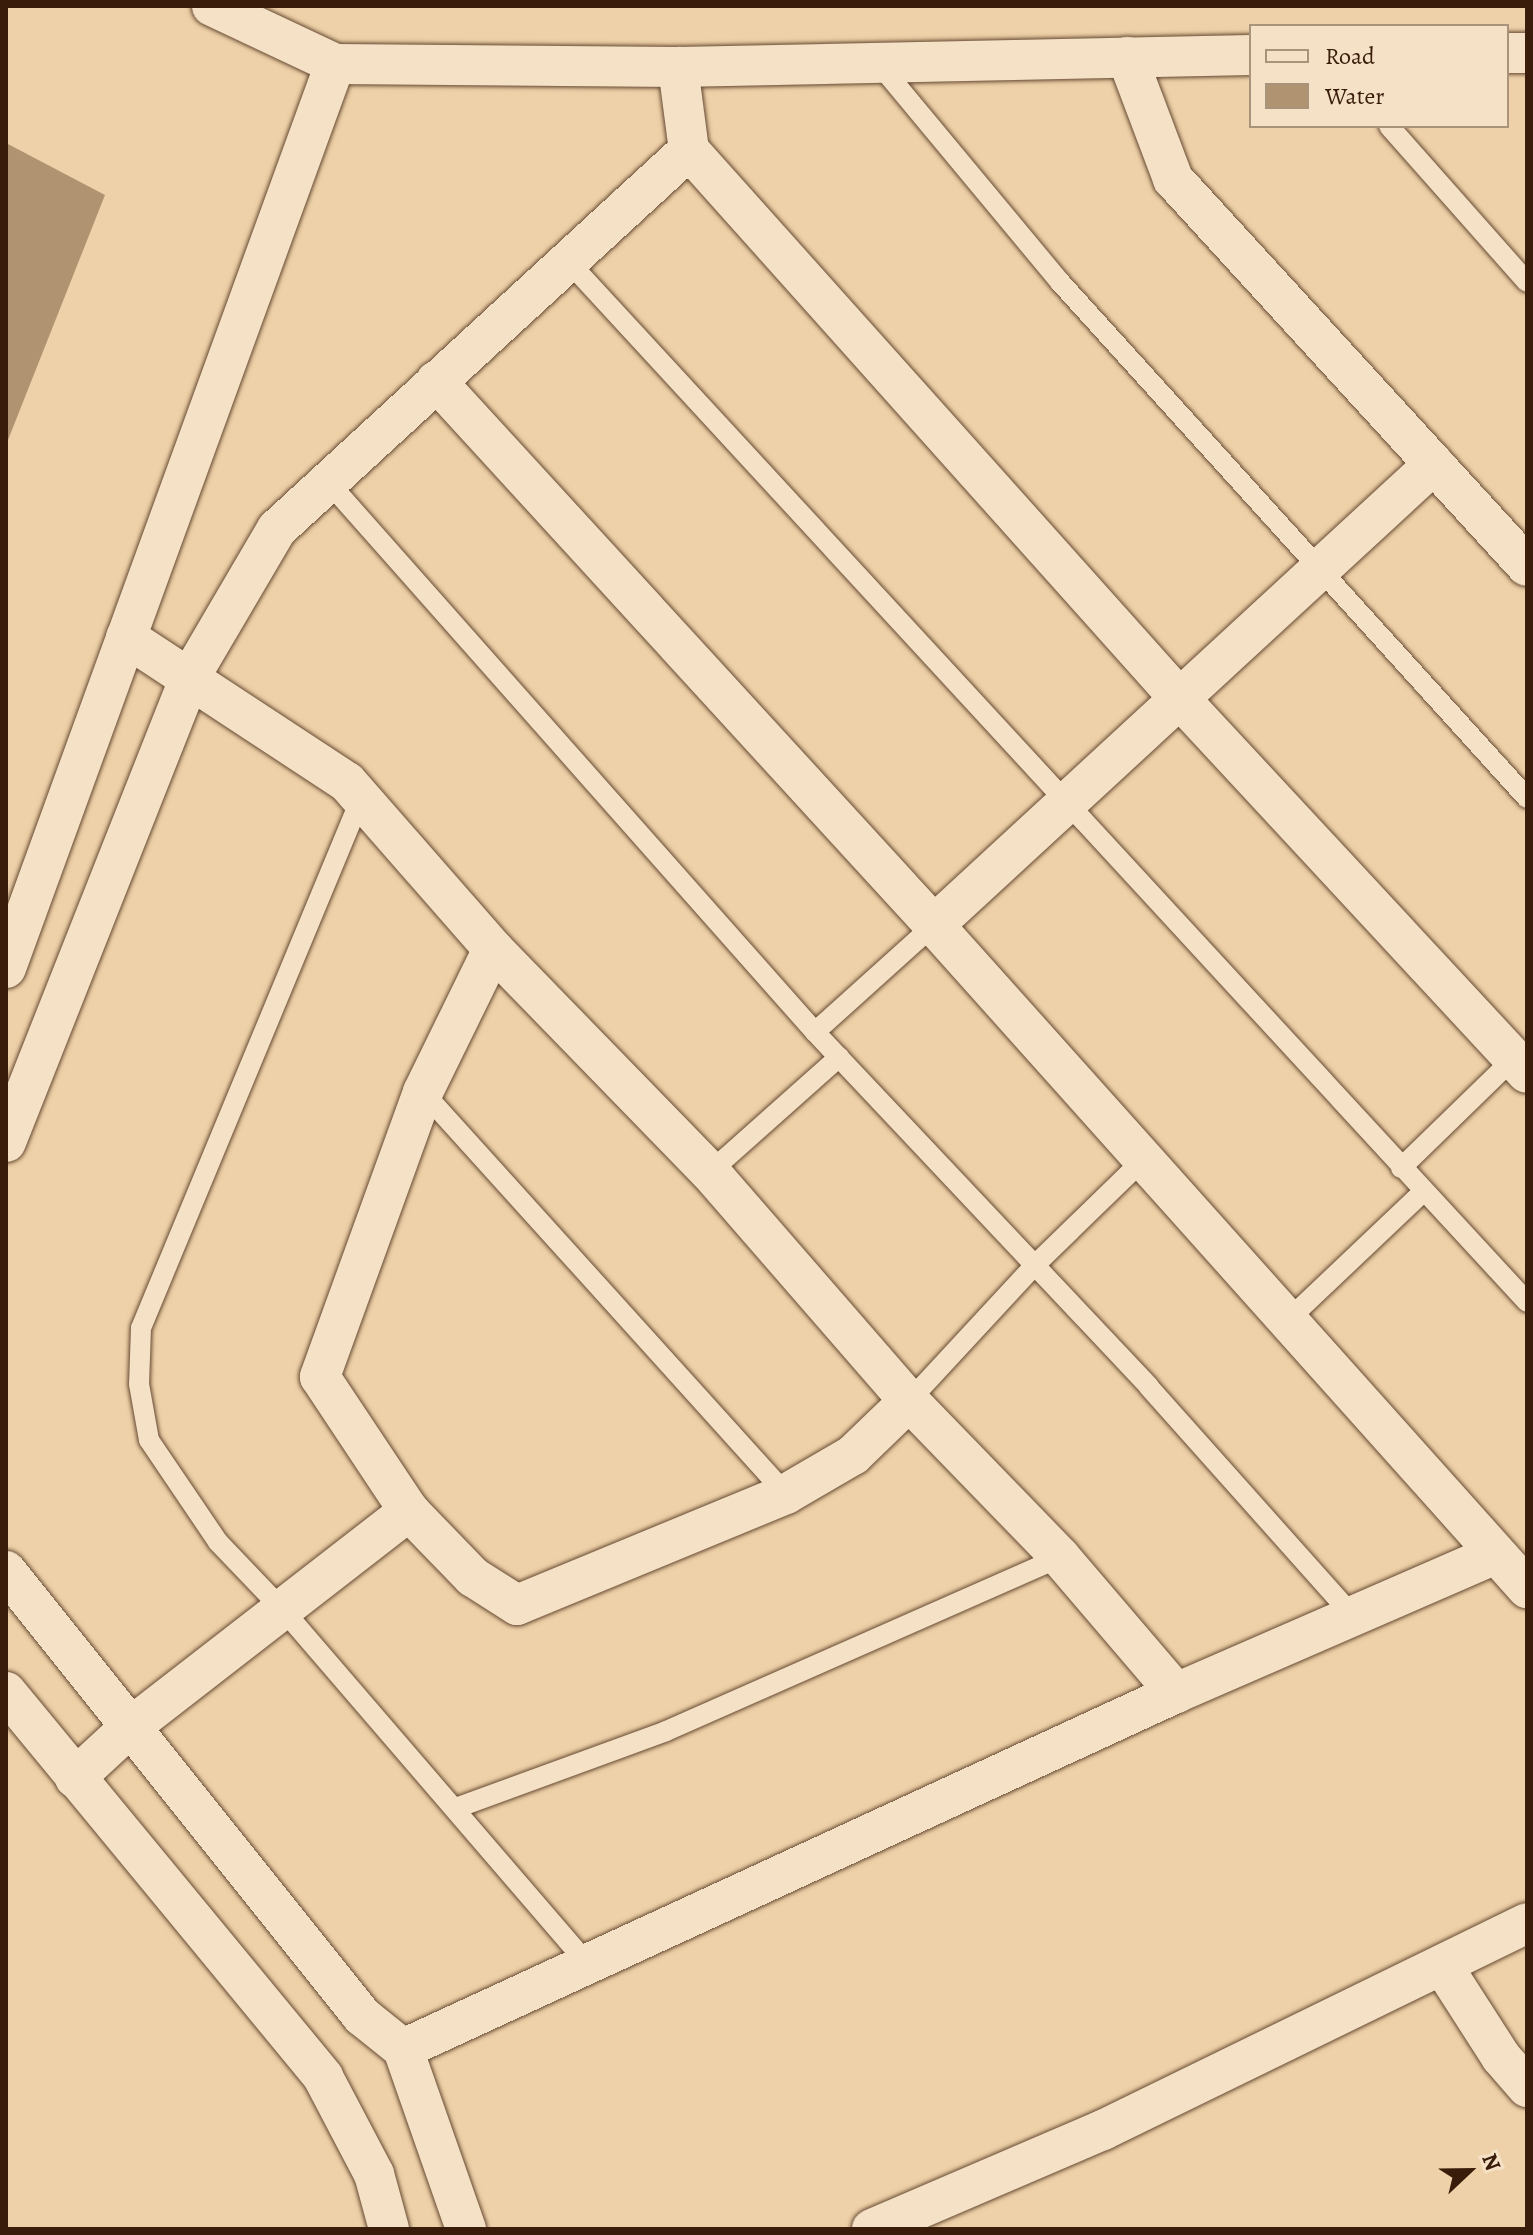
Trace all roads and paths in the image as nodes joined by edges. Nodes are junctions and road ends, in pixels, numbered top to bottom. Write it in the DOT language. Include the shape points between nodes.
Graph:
graph roads {
  1 [pos="212,6"];
  2 [pos="1249,55"];
  3 [pos="1127,57"];
  4 [pos="877,61"];
  5 [pos="335,64"];
  6 [pos="678,67"];
  7 [pos="1391,128"];
  8 [pos="689,150"];
  9 [pos="566,259"];
  10 [pos="1527,282"];
  11 [pos="436,381"];
  12 [pos="1434,464"];
  13 [pos="330,484"];
  14 [pos="1527,566"];
  15 [pos="1321,569"];
  16 [pos="126,637"];
  17 [pos="190,677"];
  18 [pos="1180,699"];
  19 [pos="361,798"];
  20 [pos="1527,798"];
  21 [pos="1067,802"];
  22 [pos="934,925"];
  23 [pos="493,949"];
  24 [pos="6,968"];
  25 [pos="815,1032"];
  26 [pos="839,1057"];
  27 [pos="1520,1066"];
  28 [pos="423,1092"];
  29 [pos="6,1142"];
  30 [pos="1143,1160"];
  31 [pos="1401,1168"];
  32 [pos="710,1172"];
  33 [pos="1423,1192"];
  34 [pos="1035,1265"];
  35 [pos="1527,1302"];
  36 [pos="1288,1320"];
  37 [pos="909,1401"];
  38 [pos="786,1494"];
  39 [pos="409,1511"];
  40 [pos="1494,1555"];
  41 [pos="1060,1557"];
  42 [pos="6,1571"];
  43 [pos="1527,1588"];
  44 [pos="284,1611"];
  45 [pos="1355,1618"];
  46 [pos="6,1692"];
  47 [pos="1176,1693"];
  48 [pos="128,1729"];
  49 [pos="75,1778"];
  50 [pos="456,1808"];
  51 [pos="1527,1923"];
  52 [pos="587,1963"];
  53 [pos="1442,1965"];
  54 [pos="403,2049"];
  55 [pos="1527,2087"];
  56 [pos="389,2229"];
  57 [pos="466,2229"];
  58 [pos="872,2229"];
  1 -- 5 [label="street"];
  2 -- 3 [label="street"];
  3 -- 4 [label="street"];
  3 -- 12 [label="street" via="1173,179"];
  4 -- 6 [label="street"];
  4 -- 15 [label="lane" via="1060,282"];
  5 -- 6 [label="street"];
  5 -- 16 [label="street"];
  6 -- 8 [label="street"];
  7 -- 10 [label="lane"];
  8 -- 9 [label="street"];
  8 -- 18 [label="street"];
  9 -- 11 [label="street"];
  9 -- 21 [label="lane"];
  11 -- 13 [label="street"];
  11 -- 22 [label="street"];
  12 -- 14 [label="street"];
  12 -- 15 [label="street"];
  13 -- 17 [label="street" via="277,529"];
  13 -- 25 [label="lane"];
  15 -- 18 [label="street"];
  15 -- 20 [label="lane"];
  16 -- 17 [label="street"];
  16 -- 24 [label="street"];
  17 -- 19 [label="street" via="347,782"];
  17 -- 29 [label="street"];
  18 -- 21 [label="street"];
  18 -- 27 [label="street"];
  19 -- 23 [label="street"];
  19 -- 44 [label="lane" via="141,1328 139,1384 149,1440 218,1542"];
  21 -- 22 [label="street"];
  21 -- 31 [label="lane"];
  22 -- 25 [label="lane"];
  22 -- 30 [label="street"];
  23 -- 28 [label="street"];
  23 -- 32 [label="street"];
  25 -- 26 [label="lane"];
  26 -- 32 [label="lane"];
  26 -- 34 [label="lane"];
  27 -- 31 [label="lane"];
  28 -- 38 [label="lane"];
  28 -- 39 [label="street" via="320,1377"];
  30 -- 34 [label="lane"];
  30 -- 36 [label="street"];
  31 -- 33 [label="lane"];
  32 -- 37 [label="street"];
  33 -- 35 [label="lane"];
  33 -- 36 [label="lane"];
  34 -- 37 [label="lane"];
  34 -- 45 [label="lane"];
  36 -- 40 [label="street"];
  37 -- 38 [label="street" via="853,1455"];
  37 -- 41 [label="street"];
  38 -- 39 [label="street" via="517,1605 473,1577"];
  39 -- 44 [label="street"];
  40 -- 43 [label="street"];
  40 -- 45 [label="street"];
  41 -- 47 [label="street"];
  41 -- 50 [label="lane" via="666,1731"];
  42 -- 48 [label="street"];
  44 -- 48 [label="street"];
  44 -- 50 [label="lane"];
  45 -- 47 [label="street"];
  46 -- 49 [label="street"];
  47 -- 52 [label="street"];
  48 -- 49 [label="street"];
  48 -- 54 [label="street" via="362,2016"];
  49 -- 56 [label="street" via="323,2077 374,2174"];
  50 -- 52 [label="lane"];
  51 -- 53 [label="street"];
  52 -- 54 [label="street"];
  53 -- 55 [label="street" via="1501,2057"];
  53 -- 58 [label="street" via="1103,2130"];
  54 -- 57 [label="street"];
}
